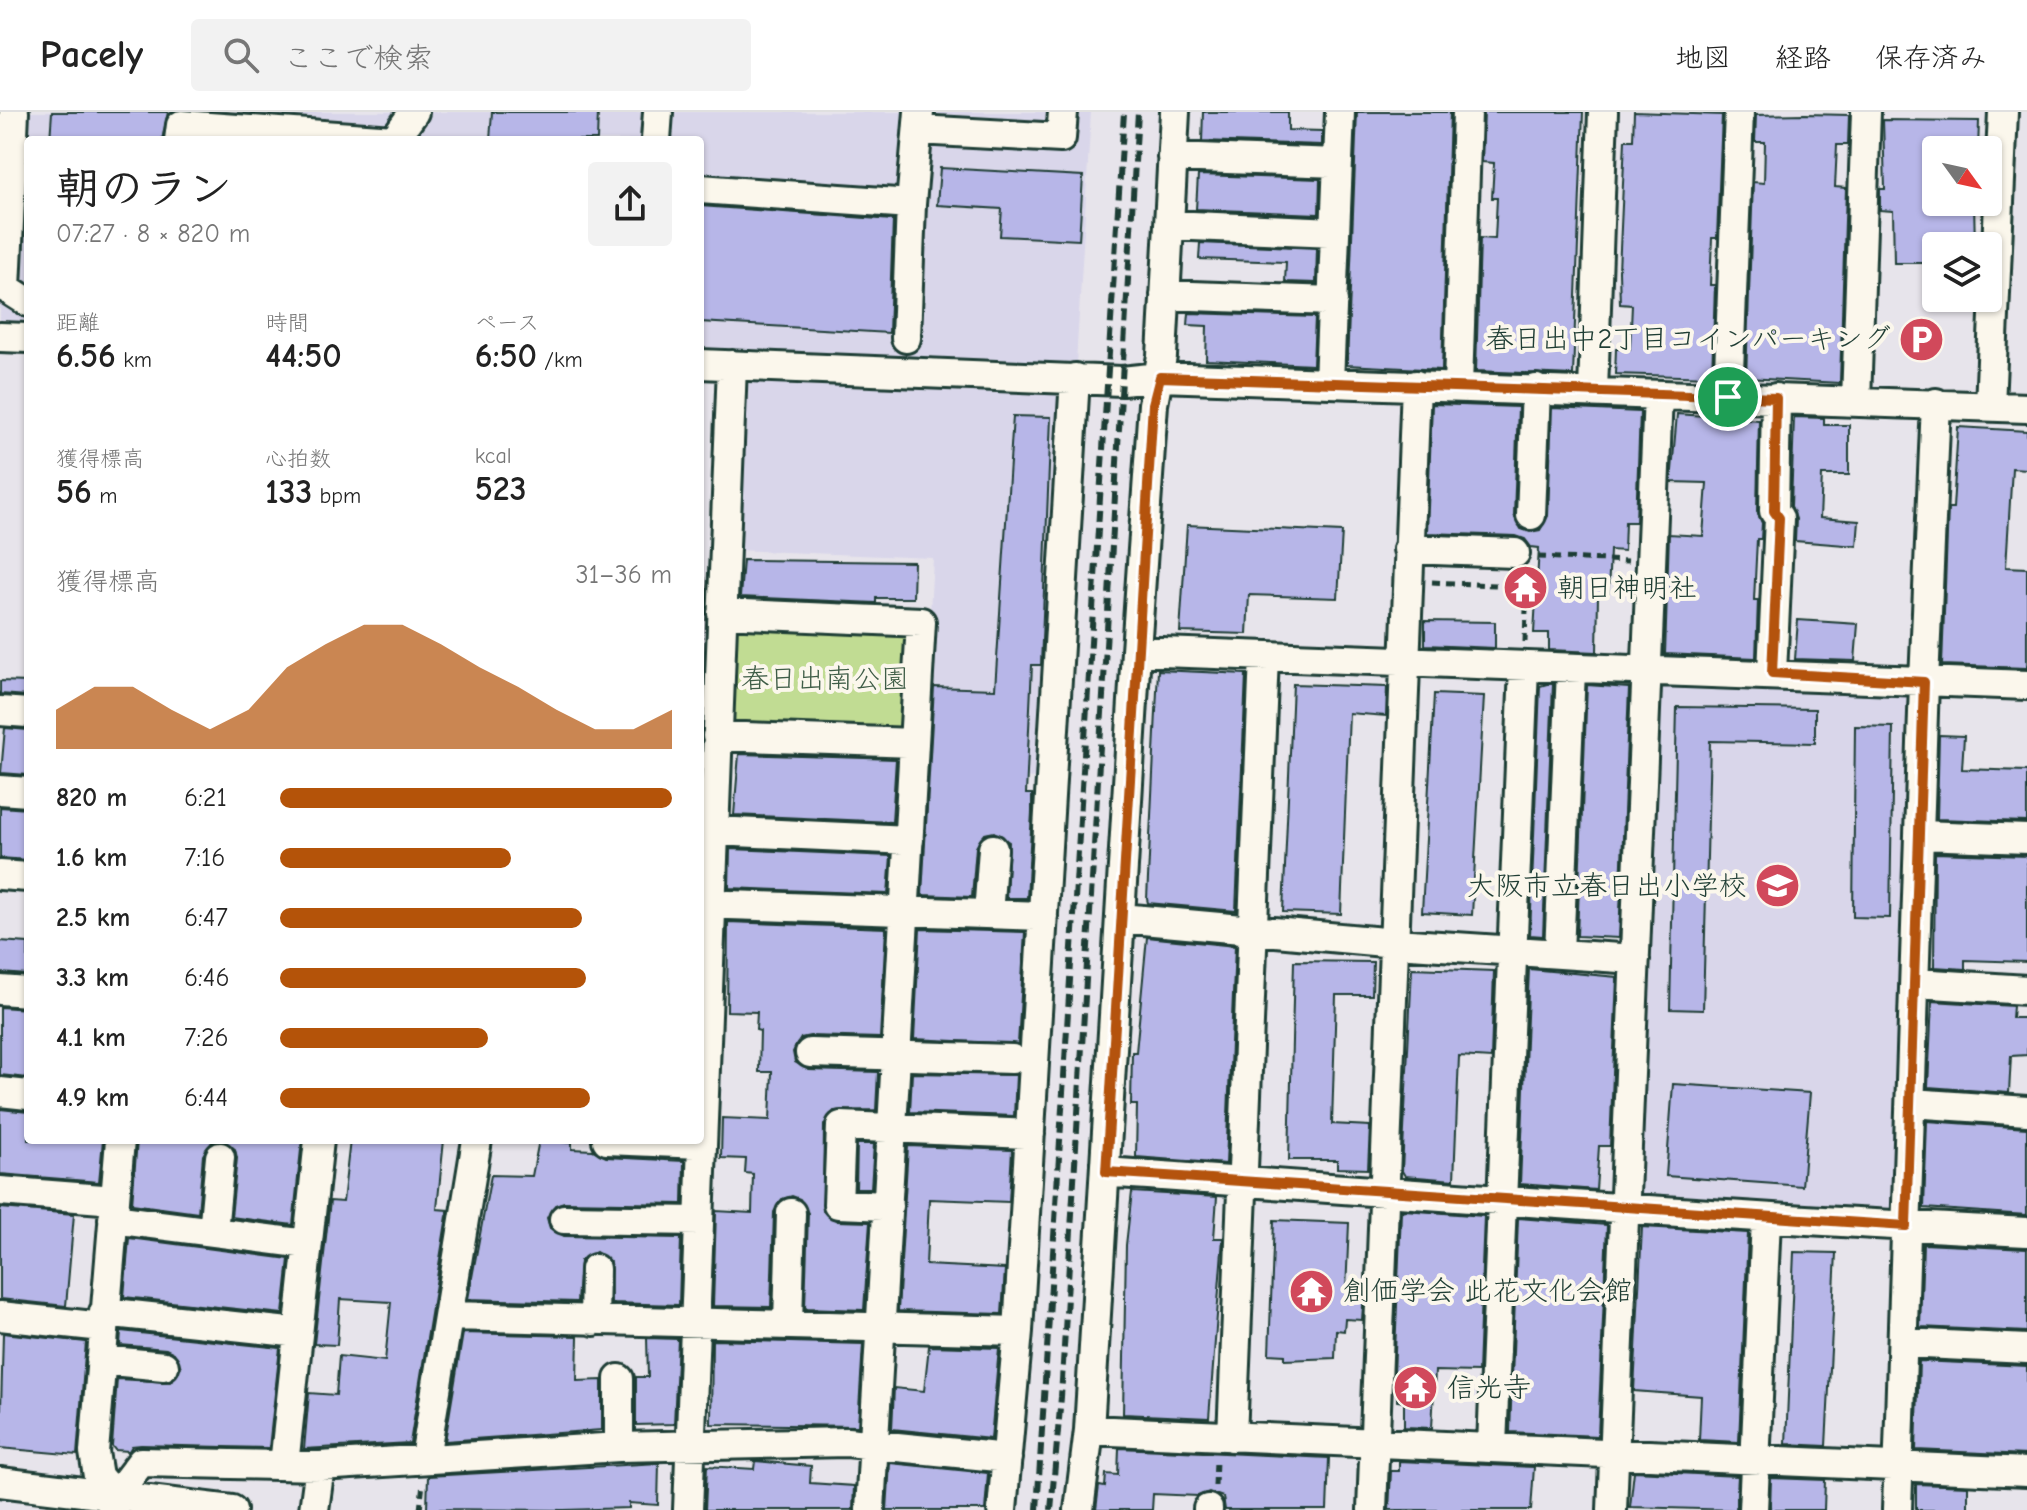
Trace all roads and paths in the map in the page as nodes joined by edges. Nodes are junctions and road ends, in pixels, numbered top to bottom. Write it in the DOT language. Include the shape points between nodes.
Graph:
graph roads {
  1 [pos="14,112"];
  2 [pos="414,112"];
  3 [pos="658,112"];
  4 [pos="1063,112"];
  5 [pos="1175,112"];
  6 [pos="1340,112"];
  7 [pos="1467,112"];
  8 [pos="1603,112"];
  9 [pos="1739,112"];
  10 [pos="1866,112"];
  11 [pos="2003,112"];
  12 [pos="918,121"];
  13 [pos="188,126"];
  14 [pos="335,136"];
  15 [pos="397,136"];
  16 [pos="656,136"];
  17 [pos="1172,157"];
  18 [pos="1338,163"];
  19 [pos="704,189"];
  20 [pos="911,204"];
  21 [pos="1169,225"];
  22 [pos="1335,232"];
  23 [pos="1165,295"];
  24 [pos="24,299"];
  25 [pos="1333,301"];
  26 [pos="0,337"];
  27 [pos="24,338"];
  28 [pos="906,338"];
  29 [pos="704,364"];
  30 [pos="732,365"];
  31 [pos="1160,377"];
  32 [pos="1075,378"];
  33 [pos="1329,382"];
  34 [pos="1416,385"];
  35 [pos="1458,386"];
  36 [pos="1536,389"];
  37 [pos="1593,391"];
  38 [pos="1658,395"];
  39 [pos="1728,397"];
  40 [pos="1776,398"];
  41 [pos="1856,401"];
  42 [pos="1936,403"];
  43 [pos="1990,406"];
  44 [pos="2027,408"];
  45 [pos="1531,515"];
  46 [pos="1408,549"];
  47 [pos="1523,560"];
  48 [pos="1649,562"];
  49 [pos="1406,581"];
  50 [pos="1527,586"];
  51 [pos="1535,587"];
  52 [pos="722,613"];
  53 [pos="1136,651"];
  54 [pos="1264,656"];
  55 [pos="1405,663"];
  56 [pos="1524,667"];
  57 [pos="1571,670"];
  58 [pos="1647,671"];
  59 [pos="1772,673"];
  60 [pos="1924,682"];
  61 [pos="2027,685"];
  62 [pos="0,711"];
  63 [pos="24,713"];
  64 [pos="914,743"];
  65 [pos="711,749"];
  66 [pos="0,790"];
  67 [pos="24,792"];
  68 [pos="714,831"];
  69 [pos="1921,835"];
  70 [pos="2027,839"];
  71 [pos="909,840"];
  72 [pos="993,849"];
  73 [pos="0,875"];
  74 [pos="24,877"];
  75 [pos="705,904"];
  76 [pos="905,911"];
  77 [pos="988,914"];
  78 [pos="1043,916"];
  79 [pos="1121,918"];
  80 [pos="1254,931"];
  81 [pos="1395,943"];
  82 [pos="1511,949"];
  83 [pos="1559,953"];
  84 [pos="1635,959"];
  85 [pos="1916,983"];
  86 [pos="0,990"];
  87 [pos="2027,990"];
  88 [pos="24,992"];
  89 [pos="704,1001"];
  90 [pos="810,1053"];
  91 [pos="896,1055"];
  92 [pos="1012,1059"];
  93 [pos="0,1092"];
  94 [pos="24,1095"];
  95 [pos="1911,1103"];
  96 [pos="2027,1111"];
  97 [pos="892,1129"];
  98 [pos="1030,1134"];
  99 [pos="120,1144"];
  100 [pos="319,1144"];
  101 [pos="476,1144"];
  102 [pos="701,1144"];
  103 [pos="220,1157"];
  104 [pos="1106,1172"];
  105 [pos="1243,1181"];
  106 [pos="1386,1190"];
  107 [pos="0,1191"];
  108 [pos="1502,1198"];
  109 [pos="888,1206"];
  110 [pos="1626,1206"];
  111 [pos="114,1210"];
  112 [pos="791,1213"];
  113 [pos="564,1219"];
  114 [pos="1766,1219"];
  115 [pos="699,1221"];
  116 [pos="1906,1226"];
  117 [pos="213,1232"];
  118 [pos="2027,1232"];
  119 [pos="307,1244"];
  120 [pos="595,1269"];
  121 [pos="0,1316"];
  122 [pos="450,1316"];
  123 [pos="104,1320"];
  124 [pos="594,1321"];
  125 [pos="695,1323"];
  126 [pos="788,1324"];
  127 [pos="881,1328"];
  128 [pos="1018,1331"];
  129 [pos="298,1333"];
  130 [pos="1904,1343"];
  131 [pos="2027,1349"];
  132 [pos="101,1360"];
  133 [pos="164,1366"];
  134 [pos="619,1379"];
  135 [pos="1089,1430"];
  136 [pos="1224,1437"];
  137 [pos="1375,1442"];
  138 [pos="690,1443"];
  139 [pos="874,1444"];
  140 [pos="1492,1446"];
  141 [pos="619,1447"];
  142 [pos="1614,1455"];
  143 [pos="425,1458"];
  144 [pos="1007,1458"];
  145 [pos="1755,1461"];
  146 [pos="202,1464"];
  147 [pos="284,1465"];
  148 [pos="320,1466"];
  149 [pos="1899,1467"];
  150 [pos="2027,1472"];
  151 [pos="0,1482"];
  152 [pos="113,1503"];
  153 [pos="198,1506"];
  154 [pos="1208,1509"];
  155 [pos="232,1510"];
  156 [pos="314,1510"];
  157 [pos="688,1510"];
  158 [pos="870,1510"];
  159 [pos="1002,1510"];
  160 [pos="1079,1510"];
  161 [pos="1372,1510"];
  162 [pos="1612,1510"];
  163 [pos="1753,1510"];
  164 [pos="1897,1510"];
  1 -- 24 [label="street" via="6,288"];
  2 -- 15 [label="street"];
  3 -- 16 [label="street"];
  4 -- 12 [label="street" via="1061,138"];
  5 -- 17 [label="street"];
  6 -- 18 [label="street"];
  7 -- 35 [label="street"];
  8 -- 37 [label="street"];
  9 -- 39 [label="street"];
  10 -- 41 [label="street"];
  11 -- 43 [label="street"];
  12 -- 20 [label="street"];
  13 -- 14 [label="street"];
  17 -- 18 [label="street"];
  17 -- 21 [label="street"];
  18 -- 22 [label="street"];
  19 -- 20 [label="street"];
  20 -- 28 [label="street"];
  21 -- 22 [label="street"];
  21 -- 23 [label="street"];
  22 -- 25 [label="street"];
  23 -- 25 [label="street"];
  23 -- 31 [label="street"];
  25 -- 33 [label="street"];
  26 -- 27 [label="street"];
  29 -- 30 [label="street"];
  30 -- 32 [label="street"];
  30 -- 52 [label="street"];
  31 -- 32 [label="street"];
  31 -- 33 [label="street"];
  31 -- 53 [label="street" via="1153,404"];
  32 -- 78 [label="street"];
  33 -- 34 [label="street"];
  34 -- 35 [label="street"];
  34 -- 46 [label="street"];
  35 -- 36 [label="street"];
  36 -- 37 [label="street"];
  36 -- 45 [label="street"];
  37 -- 38 [label="street"];
  38 -- 39 [label="street"];
  38 -- 48 [label="street"];
  39 -- 40 [label="street"];
  40 -- 41 [label="street"];
  40 -- 59 [label="street" via="1774,511 1779,518"];
  41 -- 42 [label="street"];
  42 -- 43 [label="street"];
  42 -- 60 [label="street"];
  43 -- 44 [label="street"];
  46 -- 47 [label="street"];
  46 -- 49 [label="street"];
  47 -- 48 [label="path"];
  47 -- 50 [label="path"];
  48 -- 58 [label="street"];
  49 -- 50 [label="path"];
  49 -- 55 [label="street"];
  50 -- 51 [label="path"];
  50 -- 56 [label="path"];
  52 -- 64 [label="street" via="921,622"];
  52 -- 65 [label="street"];
  53 -- 54 [label="street"];
  53 -- 79 [label="street"];
  54 -- 55 [label="street"];
  54 -- 80 [label="street"];
  55 -- 56 [label="street"];
  55 -- 81 [label="street"];
  56 -- 57 [label="street"];
  56 -- 82 [label="street"];
  57 -- 58 [label="street"];
  57 -- 83 [label="street"];
  58 -- 59 [label="street"];
  58 -- 84 [label="street"];
  59 -- 60 [label="street"];
  60 -- 61 [label="street"];
  60 -- 69 [label="street"];
  62 -- 63 [label="street"];
  64 -- 65 [label="street"];
  64 -- 71 [label="street"];
  65 -- 68 [label="street"];
  66 -- 67 [label="street"];
  68 -- 71 [label="street"];
  68 -- 75 [label="street"];
  69 -- 70 [label="street"];
  69 -- 85 [label="street"];
  71 -- 76 [label="street"];
  72 -- 77 [label="street"];
  73 -- 74 [label="street"];
  75 -- 76 [label="street"];
  75 -- 89 [label="street"];
  76 -- 77 [label="street"];
  76 -- 91 [label="street"];
  77 -- 78 [label="street"];
  78 -- 98 [label="street"];
  79 -- 80 [label="street"];
  79 -- 104 [label="street"];
  80 -- 81 [label="street"];
  80 -- 105 [label="street"];
  81 -- 82 [label="street"];
  81 -- 106 [label="street"];
  82 -- 83 [label="street"];
  82 -- 108 [label="street"];
  83 -- 84 [label="street"];
  84 -- 110 [label="street"];
  85 -- 87 [label="street"];
  85 -- 95 [label="street"];
  86 -- 88 [label="street"];
  90 -- 91 [label="street"];
  91 -- 92 [label="street"];
  91 -- 97 [label="street"];
  93 -- 94 [label="street"];
  95 -- 96 [label="street"];
  95 -- 116 [label="street"];
  97 -- 98 [label="street"];
  97 -- 109 [label="street"];
  97 -- 109 [label="street" via="841,1126 838,1204"];
  98 -- 128 [label="street"];
  99 -- 111 [label="street"];
  100 -- 119 [label="street"];
  101 -- 122 [label="street"];
  102 -- 115 [label="street"];
  103 -- 117 [label="street"];
  104 -- 105 [label="street"];
  104 -- 135 [label="street"];
  105 -- 106 [label="street"];
  105 -- 136 [label="street"];
  106 -- 108 [label="street"];
  106 -- 137 [label="street"];
  107 -- 111 [label="street"];
  108 -- 110 [label="street"];
  108 -- 140 [label="street"];
  109 -- 127 [label="street"];
  110 -- 114 [label="street"];
  110 -- 142 [label="street"];
  111 -- 117 [label="street"];
  111 -- 123 [label="street"];
  112 -- 126 [label="street"];
  113 -- 115 [label="street"];
  114 -- 116 [label="street"];
  114 -- 145 [label="street"];
  115 -- 125 [label="street"];
  116 -- 118 [label="street"];
  116 -- 130 [label="street"];
  117 -- 119 [label="street"];
  119 -- 129 [label="street"];
  120 -- 124 [label="street"];
  121 -- 123 [label="street"];
  122 -- 124 [label="street"];
  122 -- 143 [label="street"];
  123 -- 129 [label="street"];
  123 -- 132 [label="street"];
  124 -- 125 [label="street"];
  125 -- 126 [label="street"];
  125 -- 138 [label="street"];
  126 -- 127 [label="street"];
  127 -- 128 [label="street"];
  127 -- 139 [label="street"];
  128 -- 144 [label="street"];
  129 -- 147 [label="street"];
  130 -- 131 [label="street"];
  130 -- 149 [label="street"];
  132 -- 133 [label="street"];
  132 -- 152 [label="street" via="94,1452 98,1476"];
  134 -- 141 [label="street"];
  135 -- 136 [label="street"];
  135 -- 160 [label="street"];
  136 -- 137 [label="street"];
  136 -- 154 [label="path"];
  137 -- 140 [label="street"];
  137 -- 161 [label="street"];
  138 -- 139 [label="street"];
  138 -- 141 [label="street"];
  138 -- 157 [label="street"];
  139 -- 144 [label="street"];
  139 -- 158 [label="street"];
  140 -- 142 [label="street"];
  141 -- 143 [label="street"];
  142 -- 145 [label="street"];
  142 -- 162 [label="street"];
  143 -- 148 [label="street"];
  144 -- 159 [label="street"];
  145 -- 149 [label="street"];
  145 -- 163 [label="street"];
  146 -- 147 [label="street"];
  146 -- 152 [label="street" via="141,1462"];
  146 -- 153 [label="street"];
  147 -- 148 [label="street"];
  148 -- 156 [label="street"];
  149 -- 150 [label="street"];
  149 -- 164 [label="street"];
  151 -- 152 [label="street"];
  152 -- 153 [label="street"];
  153 -- 155 [label="street"];
}
